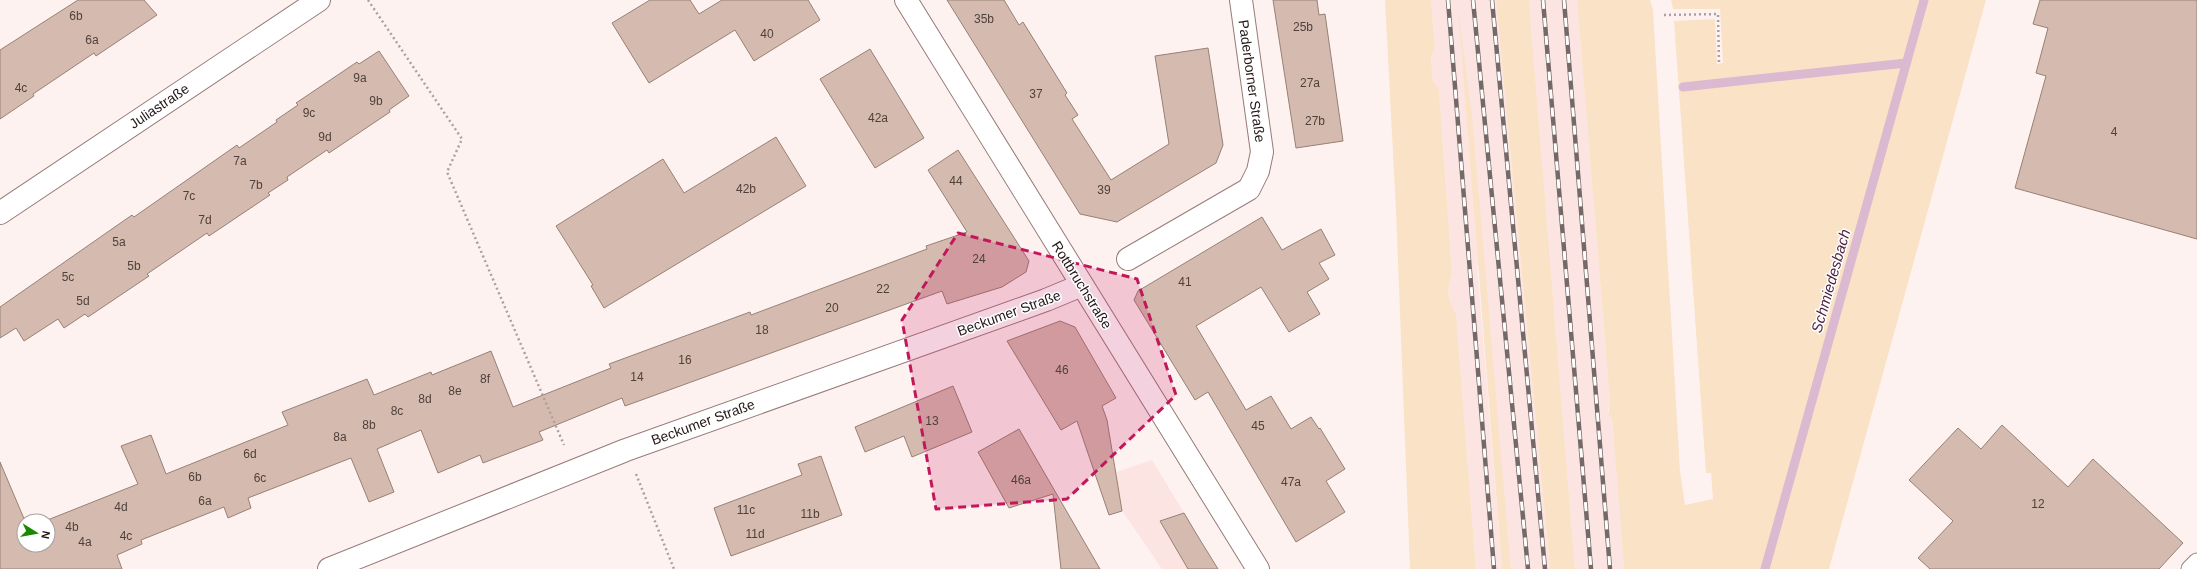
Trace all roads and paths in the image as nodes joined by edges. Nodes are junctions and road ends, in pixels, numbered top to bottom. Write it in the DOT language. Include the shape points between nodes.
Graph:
graph roads {
  1 [pos="318,0"];
  2 [pos="368,0"];
  3 [pos="906,0"];
  4 [pos="1241,0"];
  5 [pos="1664,15"];
  6 [pos="1720,64"];
  7 [pos="0,213"];
  8 [pos="1128,259"];
  9 [pos="1082,285"];
  10 [pos="556,427"];
  11 [pos="626,450"];
  12 [pos="2197,562"];
  13 [pos="329,569"];
  14 [pos="674,569"];
  15 [pos="1258,569"];
  16 [pos="2190,569"];
  1 -- 7 [label="street, Juliastraße"];
  2 -- 10 [label="path" via="462,139 447,172"];
  3 -- 9 [label="street, Rottbruchstraße"];
  4 -- 8 [label="street, Paderborner Straße" via="1262,152 1258,171 1249,189"];
  5 -- 6 [label="path" via="1718,14"];
  9 -- 11 [label="street, Beckumer Straße"];
  9 -- 15 [label="street, Rottbruchstraße"];
  11 -- 13 [label="street, Beckumer Straße"];
  11 -- 14 [label="path"];
  12 -- 16 [label="lane"];
}
